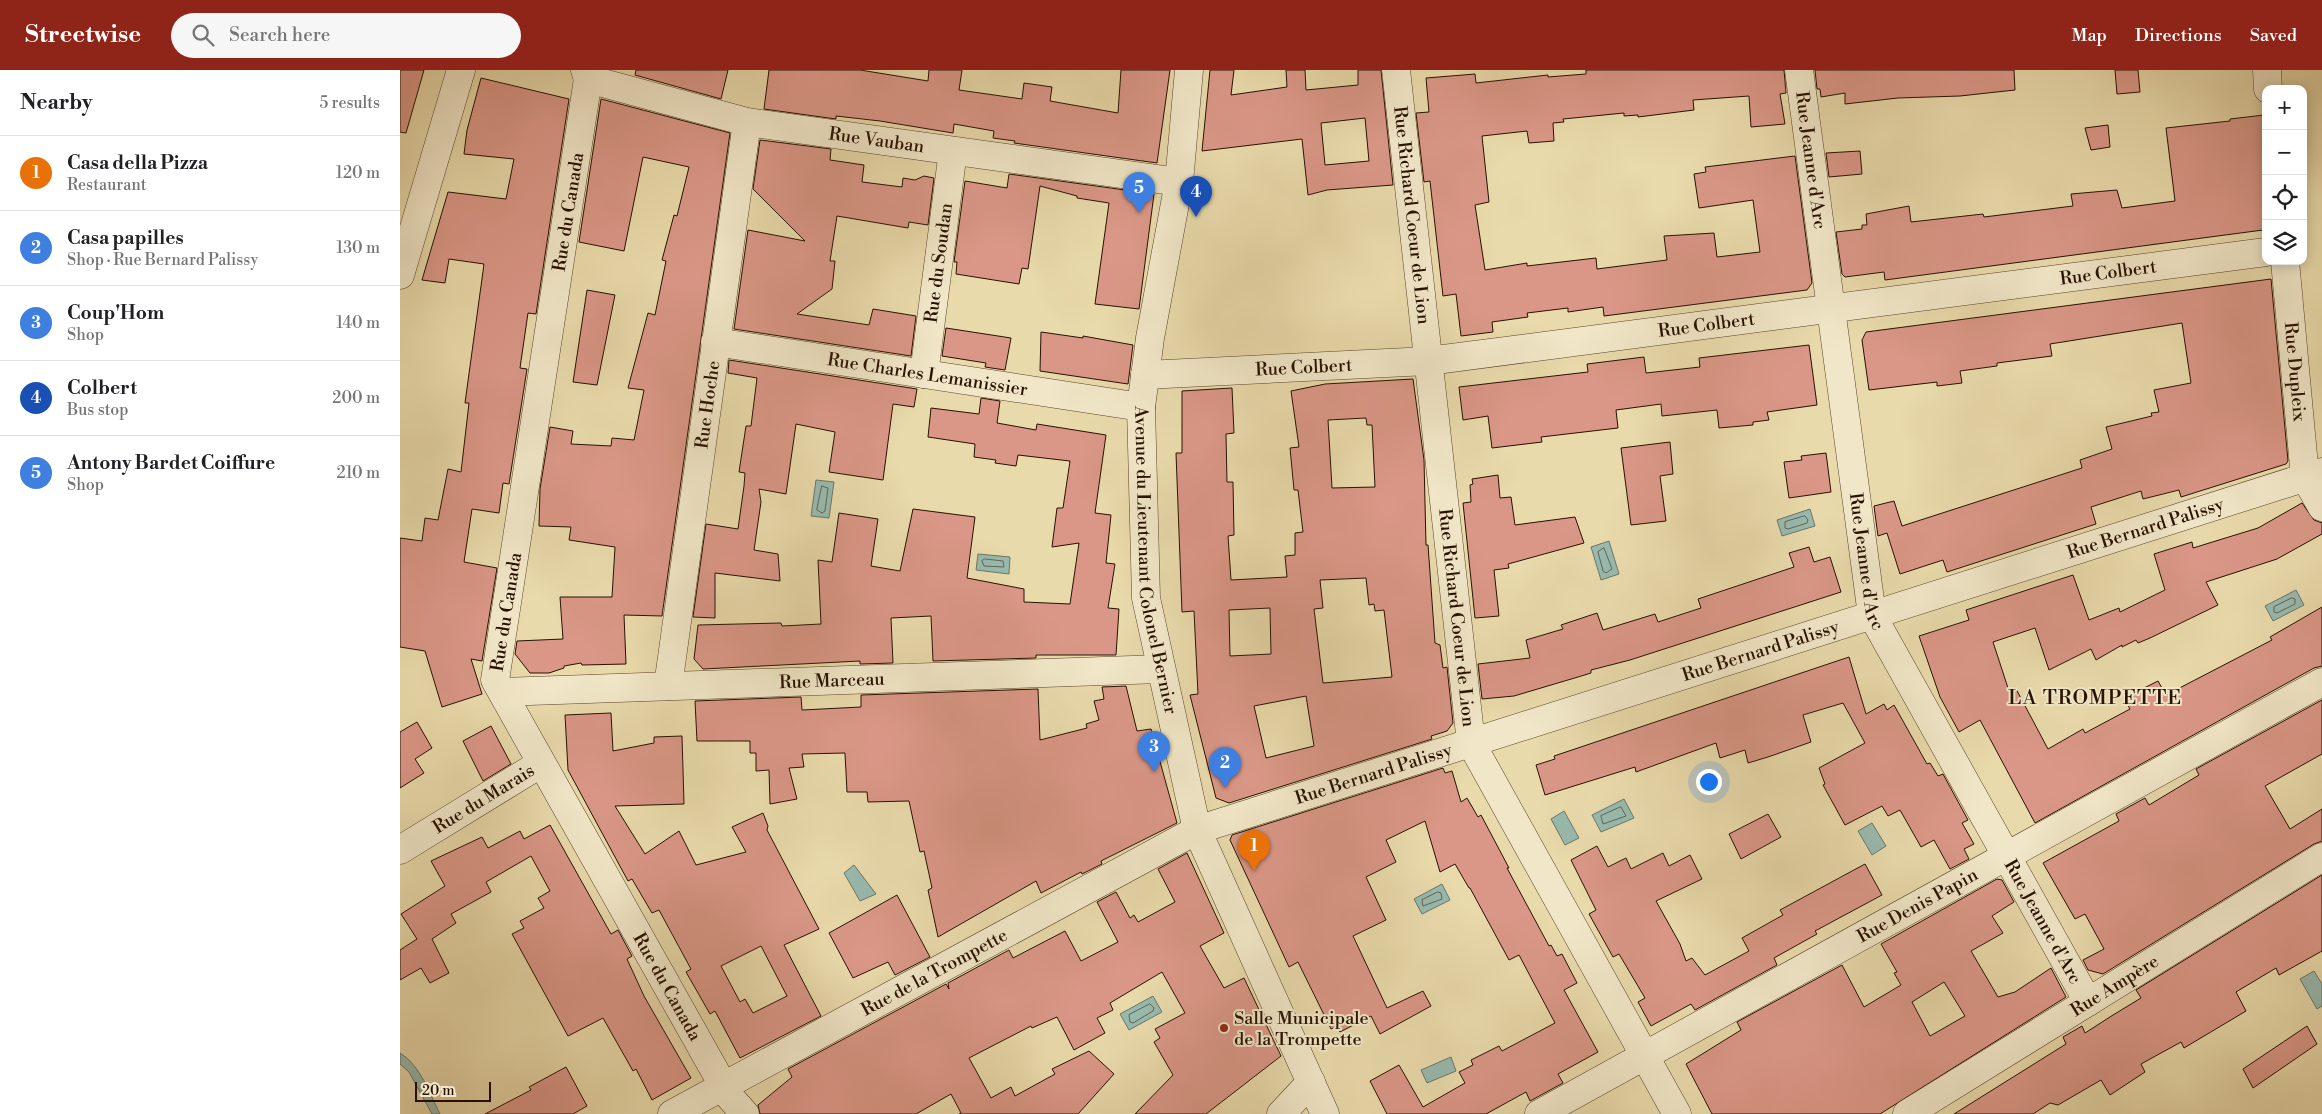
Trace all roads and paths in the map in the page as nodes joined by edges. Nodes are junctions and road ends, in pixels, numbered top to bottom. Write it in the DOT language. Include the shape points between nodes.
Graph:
graph roads {
  1 [pos="462,70"];
  2 [pos="1189,70"];
  3 [pos="1396,70"];
  4 [pos="1799,70"];
  5 [pos="2266,70"];
  6 [pos="586,74"];
  7 [pos="2268,85"];
  8 [pos="747,122"];
  9 [pos="953,151"];
  10 [pos="1179,182"];
  11 [pos="2262,253"];
  12 [pos="2286,265"];
  13 [pos="400,275"];
  14 [pos="1830,309"];
  15 [pos="715,342"];
  16 [pos="1428,361"];
  17 [pos="924,374"];
  18 [pos="1145,375"];
  19 [pos="1141,407"];
  20 [pos="2314,474"];
  21 [pos="2322,507"];
  22 [pos="1872,615"];
  23 [pos="1161,669"];
  24 [pos="2322,682"];
  25 [pos="668,686"];
  26 [pos="503,692"];
  27 [pos="1471,743"];
  28 [pos="540,764"];
  29 [pos="1197,830"];
  30 [pos="400,850"];
  31 [pos="2006,856"];
  32 [pos="2322,857"];
  33 [pos="2088,1002"];
  34 [pos="1645,1055"];
  35 [pos="1311,1082"];
  36 [pos="723,1086"];
  37 [pos="672,1114"];
  38 [pos="745,1114"];
  39 [pos="1281,1114"];
  40 [pos="1326,1114"];
  41 [pos="1539,1114"];
  42 [pos="1677,1114"];
  43 [pos="1907,1114"];
  1 -- 13 [label="street"];
  2 -- 10 [label="street, Avenue du Lieutenant Colonel Bernier"];
  3 -- 16 [label="street, Rue Richard Coeur de Lion"];
  4 -- 14 [label="street, Rue Jeanne d'Arc"];
  5 -- 7 [label="street"];
  6 -- 8 [label="street, Rue Vauban"];
  6 -- 26 [label="street, Rue du Canada" via="495,680"];
  8 -- 9 [label="street, Rue Vauban"];
  8 -- 15 [label="street, Rue Hoche"];
  9 -- 10 [label="street, Rue Vauban"];
  9 -- 17 [label="street, Rue du Soudan"];
  10 -- 18 [label="street, Avenue du Lieutenant Colonel Bernier"];
  11 -- 14 [label="street, Rue Colbert"];
  12 -- 20 [label="street, Rue Dupleix"];
  14 -- 16 [label="street, Rue Colbert"];
  14 -- 22 [label="street, Rue Jeanne d'Arc"];
  15 -- 17 [label="street, Rue Charles Lemanissier"];
  15 -- 25 [label="street, Rue Hoche"];
  16 -- 18 [label="street, Rue Colbert"];
  16 -- 27 [label="street, Rue Richard Coeur de Lion"];
  17 -- 19 [label="street, Rue Charles Lemanissier"];
  18 -- 19 [label="street, Avenue du Lieutenant Colonel Bernier"];
  19 -- 23 [label="street, Avenue du Lieutenant Colonel Bernier" via="1146,598"];
  20 -- 21 [label="street, Rue Dupleix"];
  20 -- 22 [label="street, Rue Bernard Palissy"];
  22 -- 27 [label="street, Rue Bernard Palissy"];
  22 -- 31 [label="street, Rue Jeanne d'Arc"];
  23 -- 25 [label="street, Rue Marceau"];
  23 -- 29 [label="street, Avenue du Lieutenant Colonel Bernier"];
  24 -- 31 [label="street, Rue Denis Papin"];
  25 -- 26 [label="street, Rue Marceau"];
  26 -- 28 [label="street, Rue du Canada"];
  27 -- 29 [label="street, Rue Bernard Palissy"];
  27 -- 34 [label="street, Rue Richard Coeur de Lion"];
  28 -- 30 [label="street, Rue du Marais"];
  28 -- 36 [label="street, Rue du Canada"];
  29 -- 35 [label="street, Avenue du Lieutenant Colonel Bernier"];
  29 -- 36 [label="street, Rue de la Trompette"];
  31 -- 33 [label="street, Rue Jeanne d'Arc"];
  31 -- 34 [label="street, Rue Denis Papin"];
  32 -- 33 [label="street, Rue Ampère"];
  33 -- 43 [label="street, Rue Ampère"];
  34 -- 41 [label="street, Rue Denis Papin"];
  34 -- 42 [label="street, Rue Richard Coeur de Lion"];
  35 -- 39 [label="street"];
  35 -- 40 [label="street, Avenue du Lieutenant Colonel Bernier"];
  36 -- 37 [label="street, Rue de la Trompette"];
  36 -- 38 [label="street, Rue du Canada"];
}
